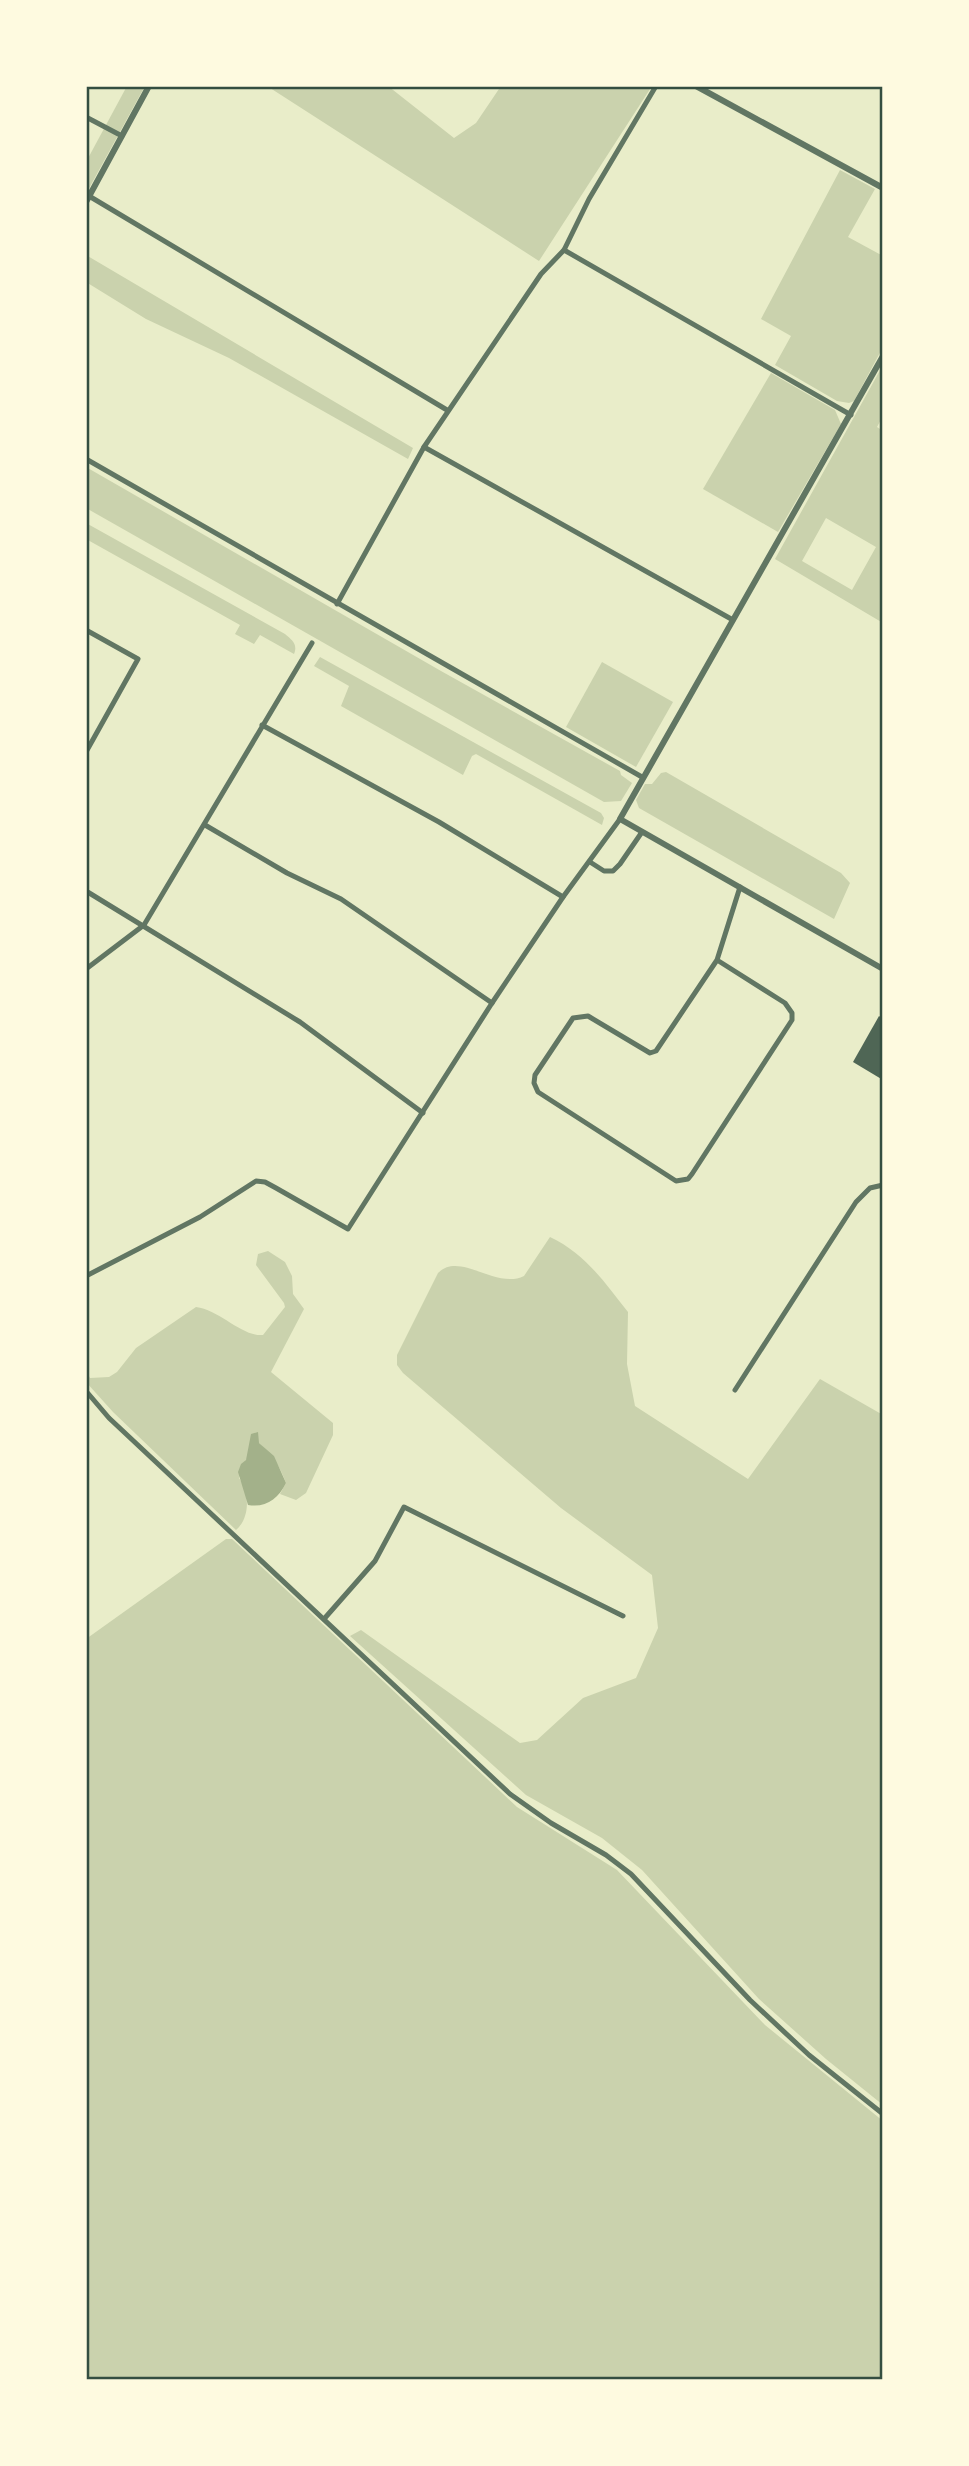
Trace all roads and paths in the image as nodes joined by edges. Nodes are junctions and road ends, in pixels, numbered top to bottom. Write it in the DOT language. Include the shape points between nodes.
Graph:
graph roads {
  1 [pos="149,86"];
  2 [pos="656,86"];
  3 [pos="696,86"];
  4 [pos="86,117"];
  5 [pos="122,136"];
  6 [pos="883,188"];
  7 [pos="88,199"];
  8 [pos="564,250"];
  9 [pos="883,356"];
  10 [pos="447,410"];
  11 [pos="852,415"];
  12 [pos="424,447"];
  13 [pos="86,459"];
  14 [pos="337,604"];
  15 [pos="733,621"];
  16 [pos="86,630"];
  17 [pos="312,643"];
  18 [pos="262,725"];
  19 [pos="86,752"];
  20 [pos="642,777"];
  21 [pos="620,819"];
  22 [pos="205,825"];
  23 [pos="642,832"];
  24 [pos="590,862"];
  25 [pos="740,887"];
  26 [pos="86,891"];
  27 [pos="564,897"];
  28 [pos="144,925"];
  29 [pos="717,960"];
  30 [pos="86,969"];
  31 [pos="883,969"];
  32 [pos="492,1003"];
  33 [pos="423,1113"];
  34 [pos="883,1185"];
  35 [pos="86,1276"];
  36 [pos="735,1390"];
  37 [pos="86,1391"];
  38 [pos="623,1616"];
  39 [pos="324,1619"];
  40 [pos="883,2114"];
  1 -- 5 [label="street"];
  2 -- 8 [label="street"];
  3 -- 6 [label="street"];
  4 -- 5 [label="street"];
  5 -- 7 [label="street"];
  7 -- 10 [label="street"];
  8 -- 10 [label="street" via="541,274"];
  8 -- 11 [label="street"];
  9 -- 11 [label="street"];
  10 -- 12 [label="street"];
  11 -- 15 [label="street"];
  12 -- 14 [label="street"];
  12 -- 15 [label="street"];
  13 -- 14 [label="street"];
  14 -- 20 [label="street"];
  15 -- 20 [label="street"];
  16 -- 19 [label="street" via="138,659"];
  17 -- 18 [label="street"];
  18 -- 22 [label="street"];
  18 -- 27 [label="street" via="451,828"];
  20 -- 21 [label="street"];
  21 -- 23 [label="street"];
  21 -- 24 [label="street"];
  22 -- 28 [label="street"];
  22 -- 32 [label="street" via="341,899"];
  23 -- 24 [label="street" via="613,871"];
  23 -- 25 [label="street"];
  24 -- 27 [label="street"];
  25 -- 29 [label="street"];
  25 -- 31 [label="street"];
  26 -- 28 [label="street"];
  27 -- 32 [label="street"];
  28 -- 30 [label="street"];
  28 -- 33 [label="street" via="300,1022"];
  29 -- 29 [label="street" via="656,1051 650,1054 588,1016 577,1016 535,1075 538,1092 677,1181 692,1174 792,1020 785,1003"];
  32 -- 33 [label="street"];
  33 -- 35 [label="street" via="348,1229 256,1181 200,1217"];
  34 -- 36 [label="street" via="870,1188 856,1202"];
  37 -- 39 [label="street" via="109,1418"];
  38 -- 39 [label="street" via="404,1507 375,1561"];
  39 -- 40 [label="street" via="510,1794 631,1874 762,2011"];
}
